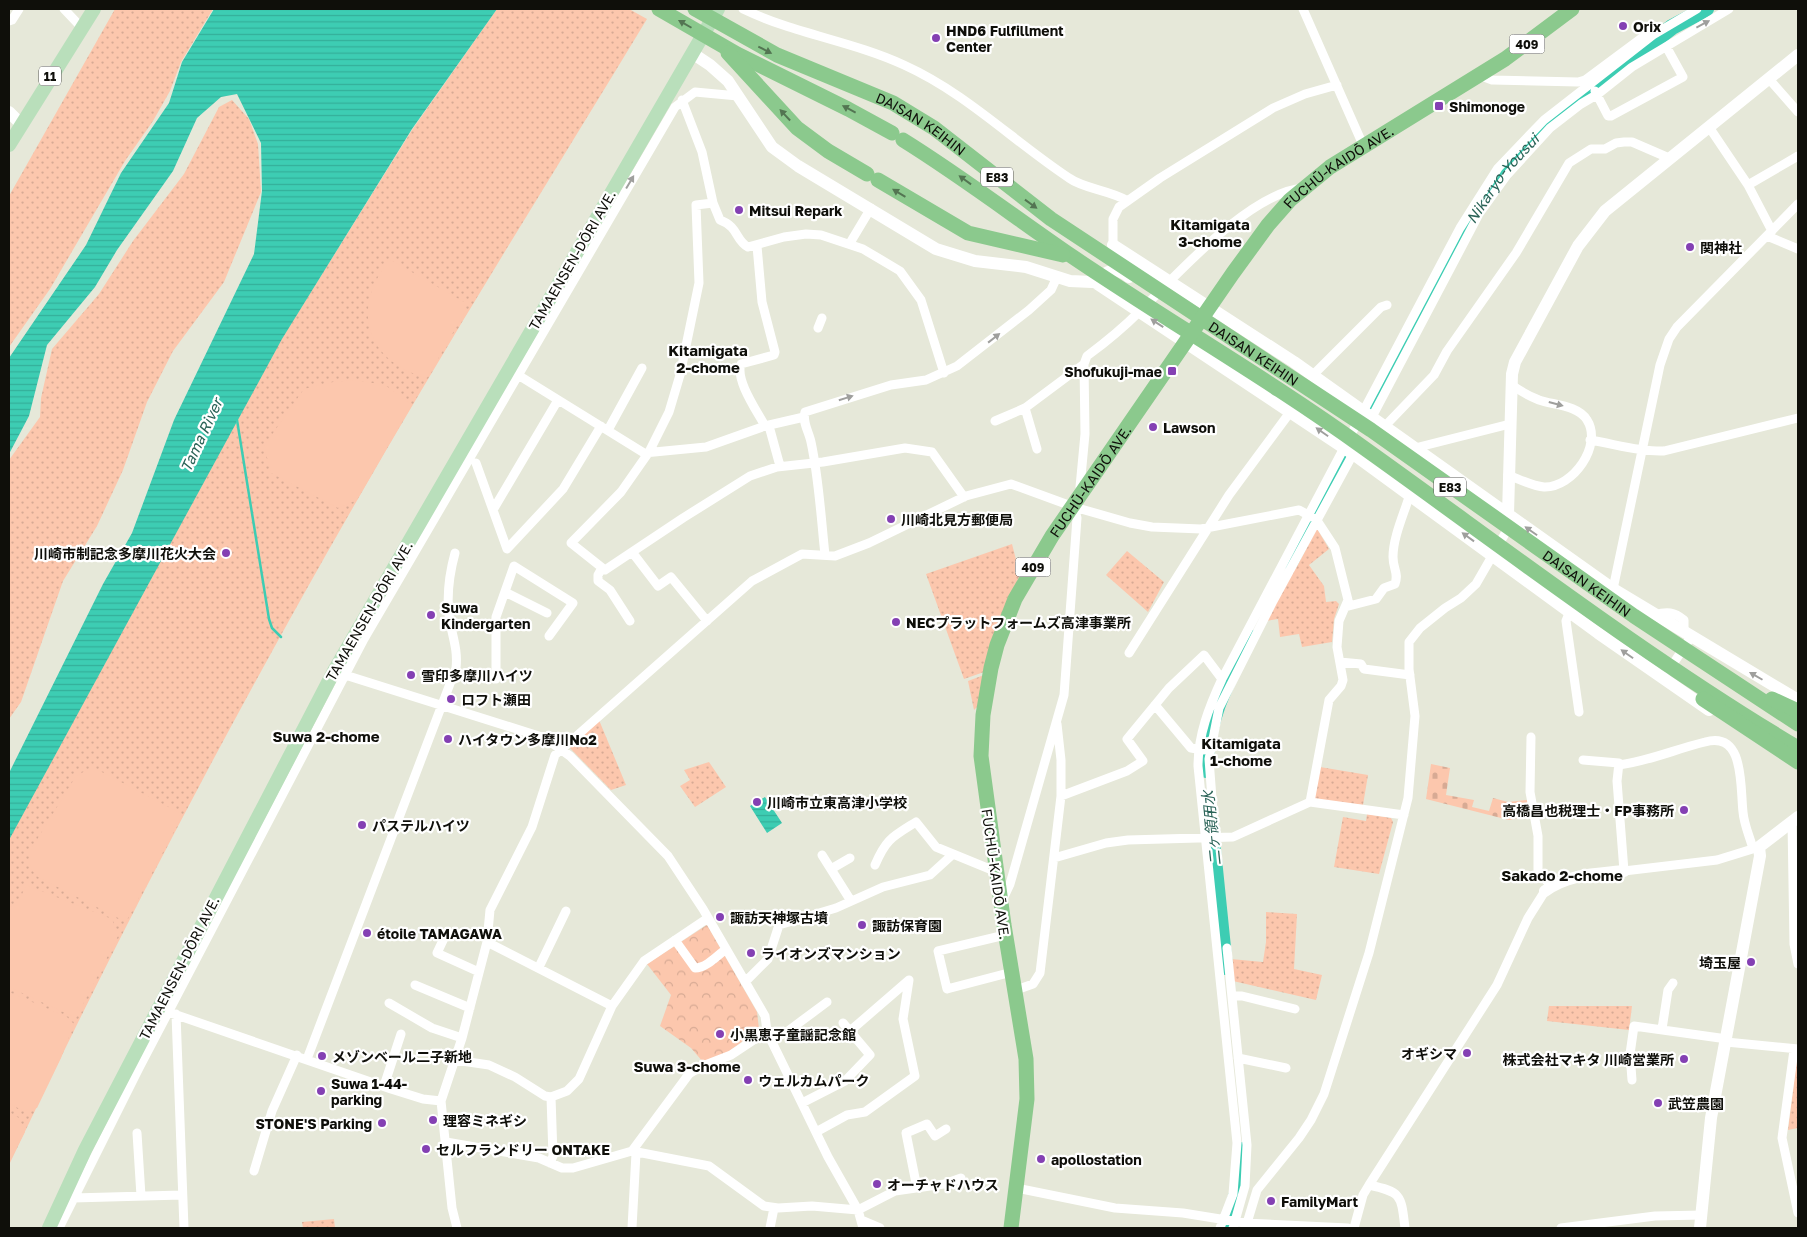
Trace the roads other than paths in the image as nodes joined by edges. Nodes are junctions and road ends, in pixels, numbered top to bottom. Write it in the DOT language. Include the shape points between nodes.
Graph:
graph roads {
  1 [pos="20,9"];
  2 [pos="64,9"];
  3 [pos="94,9"];
  4 [pos="659,9"];
  5 [pos="695,9"];
  6 [pos="718,9"];
  7 [pos="743,9"];
  8 [pos="1303,9"];
  9 [pos="1572,9"];
  10 [pos="1688,9"];
  11 [pos="1697,9"];
  12 [pos="1729,9"];
  13 [pos="9,21"];
  14 [pos="82,28"];
  15 [pos="716,42"];
  16 [pos="1667,48"];
  17 [pos="692,53"];
  18 [pos="1798,55"];
  19 [pos="1478,75"];
  20 [pos="1769,79"];
  21 [pos="1337,85"];
  22 [pos="1592,87"];
  23 [pos="738,96"];
  24 [pos="682,100"];
  25 [pos="9,112"];
  26 [pos="1798,112"];
  27 [pos="21,124"];
  28 [pos="1710,127"];
  29 [pos="9,145"];
  30 [pos="1363,145"];
  31 [pos="1798,156"];
  32 [pos="1669,158"];
  33 [pos="1748,185"];
  34 [pos="1303,188"];
  35 [pos="1128,201"];
  36 [pos="713,203"];
  37 [pos="1798,204"];
  38 [pos="871,208"];
  39 [pos="1770,233"];
  40 [pos="850,243"];
  41 [pos="1113,245"];
  42 [pos="757,246"];
  43 [pos="1798,249"];
  44 [pos="1074,258"];
  45 [pos="1112,270"];
  46 [pos="1057,277"];
  47 [pos="1093,278"];
  48 [pos="1170,281"];
  49 [pos="1153,298"];
  50 [pos="1387,305"];
  51 [pos="1210,306"];
  52 [pos="1139,312"];
  53 [pos="822,318"];
  54 [pos="1197,326"];
  55 [pos="818,328"];
  56 [pos="1186,342"];
  57 [pos="1084,364"];
  58 [pos="642,368"];
  59 [pos="944,373"];
  60 [pos="518,375"];
  61 [pos="1313,376"];
  62 [pos="1512,385"];
  63 [pos="558,400"];
  64 [pos="1024,408"];
  65 [pos="1291,411"];
  66 [pos="1367,414"];
  67 [pos="804,417"];
  68 [pos="1798,418"];
  69 [pos="995,422"];
  70 [pos="1510,424"];
  71 [pos="767,426"];
  72 [pos="1385,426"];
  73 [pos="604,428"];
  74 [pos="1352,431"];
  75 [pos="1590,440"];
  76 [pos="1415,448"];
  77 [pos="1037,449"];
  78 [pos="1348,450"];
  79 [pos="1643,450"];
  80 [pos="649,452"];
  81 [pos="814,462"];
  82 [pos="476,464"];
  83 [pos="780,466"];
  84 [pos="1508,475"];
  85 [pos="1084,492"];
  86 [pos="1410,494"];
  87 [pos="964,497"];
  88 [pos="1074,506"];
  89 [pos="493,510"];
  90 [pos="1512,515"];
  91 [pos="1313,518"];
  92 [pos="1210,527"];
  93 [pos="632,552"];
  94 [pos="455,553"];
  95 [pos="1492,554"];
  96 [pos="826,555"];
  97 [pos="1577,563"];
  98 [pos="602,568"];
  99 [pos="1566,579"];
  100 [pos="1613,589"];
  101 [pos="505,592"];
  102 [pos="1552,598"];
  103 [pos="1345,607"];
  104 [pos="1570,611"];
  105 [pos="547,613"];
  106 [pos="630,621"];
  107 [pos="707,621"];
  108 [pos="1618,630"];
  109 [pos="1687,635"];
  110 [pos="549,636"];
  111 [pos="1129,653"];
  112 [pos="1678,656"];
  113 [pos="1340,662"];
  114 [pos="340,673"];
  115 [pos="1410,675"];
  116 [pos="1726,678"];
  117 [pos="496,679"];
  118 [pos="1222,679"];
  119 [pos="1663,679"];
  120 [pos="1798,700"];
  121 [pos="1155,705"];
  122 [pos="441,706"];
  123 [pos="1798,711"];
  124 [pos="1579,712"];
  125 [pos="1057,721"];
  126 [pos="1798,726"];
  127 [pos="1531,737"];
  128 [pos="1798,742"];
  129 [pos="561,748"];
  130 [pos="1798,748"];
  131 [pos="1198,750"];
  132 [pos="1210,750"];
  133 [pos="1582,760"];
  134 [pos="1798,762"];
  135 [pos="1619,765"];
  136 [pos="1798,769"];
  137 [pos="1061,796"];
  138 [pos="1310,802"];
  139 [pos="1404,815"];
  140 [pos="1795,820"];
  141 [pos="1211,838"];
  142 [pos="1756,848"];
  143 [pos="822,855"];
  144 [pos="952,855"];
  145 [pos="850,858"];
  146 [pos="1054,858"];
  147 [pos="875,865"];
  148 [pos="831,869"];
  149 [pos="1624,871"];
  150 [pos="997,872"];
  151 [pos="1549,888"];
  152 [pos="1796,900"];
  153 [pos="851,901"];
  154 [pos="1001,903"];
  155 [pos="566,911"];
  156 [pos="708,918"];
  157 [pos="446,934"];
  158 [pos="1005,935"];
  159 [pos="675,940"];
  160 [pos="487,942"];
  161 [pos="1227,948"];
  162 [pos="726,949"];
  163 [pos="1798,964"];
  164 [pos="539,967"];
  165 [pos="479,972"];
  166 [pos="1012,972"];
  167 [pos="745,982"];
  168 [pos="1673,983"];
  169 [pos="415,985"];
  170 [pos="1016,990"];
  171 [pos="1232,996"];
  172 [pos="388,1002"];
  173 [pos="827,1002"];
  174 [pos="612,1006"];
  175 [pos="470,1008"];
  176 [pos="1295,1009"];
  177 [pos="172,1013"];
  178 [pos="843,1023"];
  179 [pos="1662,1029"];
  180 [pos="850,1031"];
  181 [pos="401,1034"];
  182 [pos="769,1035"];
  183 [pos="462,1038"];
  184 [pos="1726,1040"];
  185 [pos="1796,1050"];
  186 [pos="297,1056"];
  187 [pos="1238,1058"];
  188 [pos="307,1059"];
  189 [pos="455,1060"];
  190 [pos="1286,1068"];
  191 [pos="1632,1080"];
  192 [pos="384,1086"];
  193 [pos="552,1097"];
  194 [pos="441,1101"];
  195 [pos="802,1103"];
  196 [pos="946,1130"];
  197 [pos="816,1132"];
  198 [pos="137,1133"];
  199 [pos="446,1142"];
  200 [pos="634,1152"];
  201 [pos="550,1163"];
  202 [pos="254,1171"];
  203 [pos="961,1178"];
  204 [pos="1369,1185"];
  205 [pos="1795,1185"];
  206 [pos="1245,1186"];
  207 [pos="917,1188"];
  208 [pos="1016,1188"];
  209 [pos="1257,1190"];
  210 [pos="182,1195"];
  211 [pos="141,1196"];
  212 [pos="73,1198"];
  213 [pos="774,1208"];
  214 [pos="858,1210"];
  215 [pos="1798,1213"];
  216 [pos="1701,1222"];
  217 [pos="1229,1223"];
  218 [pos="1247,1223"];
  219 [pos="862,1224"];
  220 [pos="49,1228"];
  221 [pos="60,1228"];
  222 [pos="184,1228"];
  223 [pos="457,1228"];
  224 [pos="632,1228"];
  225 [pos="770,1228"];
  226 [pos="880,1228"];
  227 [pos="1011,1228"];
  228 [pos="1348,1228"];
  229 [pos="1354,1228"];
  230 [pos="1405,1228"];
  231 [pos="1561,1228"];
  1 -- 13 [label="street"];
  2 -- 14 [label="street"];
  3 -- 14 [label="main road, 11"];
  15 -- 4 [label="highway, DAISAN KEIHIN / E83, one-way"];
  5 -- 116 [label="highway, DAISAN KEIHIN / E83, one-way" via="776,55 905,110 950,139 1008,187 1100,252 1371,430"];
  6 -- 17 [label="main road, TAMAENSEN-DŌRI AVE."];
  7 -- 35 [label="street" via="794,30 857,45 906,66 971,103 1071,180 1115,193"];
  8 -- 21 [label="street"];
  9 -- 19 [label="highway, FUCHŪ-KAIDŌ AVE. / 409"];
  10 -- 22 [label="street" via="1642,36"];
  11 -- 22 [label="street" via="1653,35"];
  16 -- 12 [label="street, one-way"];
  14 -- 27 [label="main road, 11"];
  44 -- 15 [label="highway, DAISAN KEIHIN / E83, one-way" via="955,172 897,136"];
  44 -- 15 [label="highway, one-way" via="968,233 828,151 797,128"];
  16 -- 22 [label="street"];
  16 -- 22 [label="street" via="1683,77 1611,116 1608,116"];
  17 -- 23 [label="street" via="710,64"];
  17 -- 114 [label="main road, TAMAENSEN-DŌRI AVE."];
  18 -- 20 [label="street"];
  19 -- 22 [label="street" via="1492,80 1564,82"];
  19 -- 30 [label="highway, FUCHŪ-KAIDŌ AVE. / 409"];
  20 -- 26 [label="street"];
  20 -- 28 [label="street"];
  21 -- 30 [label="street"];
  21 -- 35 [label="street" via="1273,108"];
  22 -- 66 [label="street" via="1581,104 1550,128 1507,175 1487,203"];
  22 -- 66 [label="street" via="1526,136 1498,168"];
  23 -- 24 [label="street" via="695,92"];
  23 -- 38 [label="street" via="772,148"];
  24 -- 36 [label="street" via="702,152"];
  60 -- 24 [label="street, one-way"];
  25 -- 27 [label="street"];
  27 -- 29 [label="main road, 11"];
  28 -- 32 [label="street"];
  28 -- 33 [label="street"];
  30 -- 34 [label="highway, FUCHŪ-KAIDŌ AVE. / 409"];
  31 -- 33 [label="street"];
  32 -- 62 [label="street" via="1605,212 1582,240 1520,350"];
  32 -- 72 [label="street" via="1632,142 1616,142 1605,149 1591,149 1569,163 1516,253 1447,351 1434,375"];
  33 -- 39 [label="street"];
  34 -- 48 [label="street" via="1279,193 1219,234"];
  34 -- 51 [label="highway, FUCHŪ-KAIDŌ AVE. / 409" via="1268,224"];
  35 -- 41 [label="street" via="1119,207 1113,219"];
  36 -- 42 [label="street" via="720,220 731,224 744,245"];
  36 -- 80 [label="street" via="696,205 699,283 696,303 669,412"];
  37 -- 39 [label="street"];
  38 -- 40 [label="street"];
  38 -- 46 [label="street" via="936,249 975,261 1008,263"];
  39 -- 43 [label="street"];
  39 -- 79 [label="street" via="1669,339 1660,365"];
  40 -- 42 [label="street" via="806,234"];
  40 -- 59 [label="street" via="906,277 925,311"];
  41 -- 45 [label="street"];
  41 -- 48 [label="street"];
  42 -- 71 [label="street" via="762,302 775,352 742,364 739,370 740,379"];
  44 -- 47 [label="highway, DAISAN KEIHIN / E83"];
  45 -- 47 [label="street"];
  45 -- 49 [label="street" via="1118,270"];
  46 -- 47 [label="street" via="1070,281"];
  59 -- 46 [label="street, one-way" via="1029,310 1051,290"];
  47 -- 49 [label="street" via="1121,283"];
  47 -- 52 [label="street"];
  47 -- 108 [label="highway, DAISAN KEIHIN / E83" via="1248,369 1362,446"];
  48 -- 49 [label="street"];
  48 -- 51 [label="street"];
  49 -- 52 [label="street"];
  49 -- 54 [label="street"];
  50 -- 61 [label="street" via="1381,307"];
  51 -- 54 [label="highway, FUCHŪ-KAIDŌ AVE. / 409"];
  51 -- 61 [label="street"];
  56 -- 52 [label="street, one-way"];
  52 -- 57 [label="street" via="1087,356"];
  53 -- 55 [label="street"];
  54 -- 56 [label="highway, FUCHŪ-KAIDŌ AVE. / 409"];
  54 -- 74 [label="street" via="1275,371"];
  56 -- 65 [label="street"];
  56 -- 85 [label="highway, FUCHŪ-KAIDŌ AVE. / 409"];
  57 -- 64 [label="street"];
  57 -- 85 [label="street" via="1085,434 1080,487"];
  58 -- 73 [label="street"];
  67 -- 59 [label="street, one-way" via="805,412 842,400"];
  60 -- 63 [label="street"];
  60 -- 114 [label="street"];
  61 -- 66 [label="street"];
  62 -- 70 [label="street"];
  62 -- 75 [label="street, one-way" via="1582,416 1588,421"];
  63 -- 73 [label="street"];
  63 -- 89 [label="street"];
  64 -- 69 [label="street"];
  64 -- 77 [label="street"];
  78 -- 65 [label="street, one-way"];
  65 -- 92 [label="street" via="1229,495"];
  66 -- 72 [label="street"];
  66 -- 74 [label="street"];
  67 -- 71 [label="street"];
  67 -- 81 [label="street"];
  68 -- 79 [label="street" via="1676,450"];
  70 -- 76 [label="street"];
  70 -- 84 [label="street"];
  71 -- 80 [label="street" via="706,447"];
  71 -- 83 [label="street"];
  72 -- 76 [label="street"];
  73 -- 80 [label="street" via="639,451"];
  73 -- 89 [label="street" via="563,489 507,549"];
  74 -- 78 [label="street"];
  74 -- 99 [label="street"];
  75 -- 79 [label="street"];
  75 -- 84 [label="street" via="1582,466 1572,477 1556,484 1545,487"];
  76 -- 90 [label="street"];
  78 -- 86 [label="street"];
  78 -- 91 [label="street"];
  79 -- 100 [label="street"];
  80 -- 98 [label="street" via="621,492 571,542"];
  81 -- 83 [label="street"];
  81 -- 87 [label="street" via="905,448 932,452"];
  81 -- 96 [label="street"];
  82 -- 89 [label="street"];
  83 -- 93 [label="street" via="750,476"];
  84 -- 90 [label="street"];
  85 -- 88 [label="highway, FUCHŪ-KAIDŌ AVE. / 409"];
  95 -- 86 [label="street, one-way"];
  86 -- 103 [label="street" via="1393,558 1398,576 1395,584 1384,588 1376,598"];
  87 -- 88 [label="street" via="1011,484"];
  87 -- 96 [label="street" via="869,543 834,556"];
  88 -- 92 [label="street" via="1152,527"];
  88 -- 125 [label="street" via="1077,518 1066,678"];
  88 -- 150 [label="highway, FUCHŪ-KAIDŌ AVE. / 409" via="1022,585 1004,624 991,668 983,715 981,756"];
  90 -- 95 [label="street"];
  97 -- 90 [label="street, one-way"];
  91 -- 92 [label="street" via="1299,510"];
  91 -- 103 [label="street" via="1335,548 1348,600"];
  91 -- 118 [label="street"];
  91 -- 132 [label="street" via="1227,692"];
  92 -- 111 [label="street"];
  93 -- 98 [label="street" via="605,570"];
  93 -- 107 [label="street" via="658,586 671,577"];
  94 -- 122 [label="street" via="448,579 456,668"];
  95 -- 102 [label="street"];
  95 -- 115 [label="street" via="1476,584 1413,634 1408,651"];
  96 -- 107 [label="street" via="802,554 752,581"];
  97 -- 99 [label="street"];
  97 -- 100 [label="street"];
  98 -- 106 [label="street" via="598,581 610,590"];
  99 -- 102 [label="street"];
  99 -- 112 [label="street"];
  100 -- 109 [label="street"];
  101 -- 105 [label="street"];
  101 -- 110 [label="street" via="514,566 573,603"];
  101 -- 117 [label="street" via="496,617"];
  102 -- 104 [label="street"];
  103 -- 113 [label="street" via="1339,621 1337,647"];
  119 -- 104 [label="street, one-way"];
  104 -- 124 [label="street" via="1566,621"];
  107 -- 129 [label="street"];
  108 -- 130 [label="highway, DAISAN KEIHIN / E83"];
  108 -- 134 [label="highway" via="1680,682"];
  109 -- 112 [label="street"];
  120 -- 109 [label="street, one-way"];
  112 -- 119 [label="street"];
  112 -- 126 [label="street"];
  112 -- 128 [label="street"];
  113 -- 115 [label="street" via="1361,664 1364,669"];
  113 -- 138 [label="street" via="1343,680 1329,700"];
  114 -- 122 [label="street"];
  114 -- 177 [label="street"];
  114 -- 220 [label="main road, TAMAENSEN-DŌRI AVE." via="85,1150"];
  115 -- 139 [label="street" via="1415,716"];
  116 -- 123 [label="highway"];
  116 -- 126 [label="highway, DAISAN KEIHIN / E83"];
  118 -- 121 [label="street" via="1204,655"];
  118 -- 131 [label="street"];
  119 -- 136 [label="street"];
  121 -- 131 [label="street" via="1191,748"];
  121 -- 137 [label="street" via="1127,739 1143,760 1127,771"];
  122 -- 129 [label="street" via="535,733"];
  122 -- 188 [label="street"];
  125 -- 137 [label="street"];
  125 -- 154 [label="street" via="1010,884"];
  127 -- 151 [label="street" via="1530,792 1538,836 1538,873"];
  129 -- 156 [label="street" via="639,829 662,848"];
  129 -- 160 [label="street" via="555,755 532,827 490,910"];
  131 -- 132 [label="street"];
  131 -- 141 [label="street"];
  132 -- 141 [label="street"];
  133 -- 135 [label="street"];
  135 -- 142 [label="street" via="1706,741 1726,742 1734,749 1743,813"];
  135 -- 149 [label="street" via="1617,781"];
  137 -- 146 [label="street"];
  138 -- 139 [label="street"];
  138 -- 141 [label="street" via="1253,830 1233,837"];
  139 -- 209 [label="street" via="1360,986 1324,1094 1299,1138"];
  140 -- 142 [label="street"];
  140 -- 152 [label="street"];
  141 -- 146 [label="street" via="1106,843"];
  141 -- 217 [label="street" via="1238,1143"];
  142 -- 149 [label="street" via="1718,860"];
  142 -- 184 [label="street" via="1760,856"];
  143 -- 148 [label="street"];
  144 -- 147 [label="street" via="932,843 916,822 888,840"];
  144 -- 150 [label="street"];
  144 -- 153 [label="street" via="930,875 883,887"];
  145 -- 148 [label="street"];
  146 -- 170 [label="street" via="1040,973 1033,984"];
  148 -- 153 [label="street"];
  149 -- 151 [label="street" via="1574,877"];
  150 -- 154 [label="highway, FUCHŪ-KAIDŌ AVE. / 409"];
  151 -- 204 [label="street" via="1528,918 1496,985"];
  152 -- 163 [label="street" via="1794,944"];
  153 -- 167 [label="street" via="779,925 768,959"];
  154 -- 158 [label="highway, FUCHŪ-KAIDŌ AVE. / 409"];
  155 -- 164 [label="street"];
  156 -- 159 [label="street"];
  156 -- 162 [label="street"];
  157 -- 165 [label="street" via="437,953"];
  158 -- 166 [label="highway, FUCHŪ-KAIDŌ AVE. / 409"];
  158 -- 166 [label="street" via="938,951 947,989"];
  159 -- 162 [label="street" via="699,969"];
  159 -- 174 [label="street" via="644,961"];
  160 -- 164 [label="street"];
  160 -- 165 [label="street"];
  161 -- 171 [label="street"];
  162 -- 167 [label="street"];
  164 -- 174 [label="street"];
  165 -- 175 [label="street"];
  166 -- 170 [label="highway, FUCHŪ-KAIDŌ AVE. / 409"];
  167 -- 182 [label="street" via="765,1016"];
  168 -- 179 [label="street" via="1668,990"];
  169 -- 175 [label="street"];
  170 -- 208 [label="highway, FUCHŪ-KAIDŌ AVE. / 409" via="1027,1079"];
  171 -- 176 [label="street"];
  171 -- 187 [label="street"];
  172 -- 183 [label="street" via="432,1028"];
  173 -- 182 [label="street" via="788,1031"];
  174 -- 193 [label="street" via="578,1079 567,1091"];
  175 -- 183 [label="street"];
  177 -- 186 [label="street"];
  177 -- 210 [label="street"];
  177 -- 212 [label="street"];
  178 -- 180 [label="street"];
  179 -- 184 [label="street"];
  179 -- 191 [label="street" via="1634,1026 1630,1054"];
  180 -- 195 [label="street" via="870,1055 844,1081"];
  180 -- 197 [label="street" via="909,980 903,1019 915,1076 865,1112 847,1115"];
  181 -- 192 [label="street"];
  182 -- 195 [label="street"];
  182 -- 200 [label="street" via="689,1074"];
  183 -- 189 [label="street"];
  184 -- 185 [label="street"];
  184 -- 216 [label="street" via="1710,1127"];
  185 -- 205 [label="street" via="1782,1138"];
  186 -- 188 [label="street"];
  186 -- 202 [label="street" via="272,1111"];
  187 -- 190 [label="street"];
  187 -- 206 [label="street" via="1247,1145"];
  188 -- 192 [label="street"];
  189 -- 193 [label="street" via="489,1065"];
  189 -- 194 [label="street"];
  192 -- 194 [label="street" via="423,1099"];
  193 -- 201 [label="street" via="553,1156"];
  194 -- 199 [label="street"];
  195 -- 197 [label="street"];
  196 -- 207 [label="street" via="935,1136 927,1124 906,1133"];
  197 -- 214 [label="street"];
  198 -- 211 [label="street"];
  199 -- 201 [label="street" via="539,1158"];
  199 -- 223 [label="street"];
  200 -- 201 [label="street" via="573,1168"];
  200 -- 213 [label="street" via="709,1166 764,1206"];
  200 -- 224 [label="street"];
  203 -- 207 [label="street"];
  204 -- 229 [label="street"];
  204 -- 230 [label="street" via="1392,1190 1396,1194"];
  205 -- 215 [label="street"];
  206 -- 209 [label="street" via="1250,1191"];
  206 -- 217 [label="street"];
  207 -- 214 [label="street" via="895,1191"];
  208 -- 217 [label="street" via="1097,1205 1183,1213"];
  208 -- 227 [label="highway, FUCHŪ-KAIDŌ AVE. / 409"];
  209 -- 218 [label="street"];
  210 -- 211 [label="street"];
  210 -- 222 [label="street"];
  211 -- 212 [label="street"];
  212 -- 221 [label="street"];
  213 -- 214 [label="street" via="812,1206"];
  213 -- 225 [label="street"];
  214 -- 219 [label="street"];
  216 -- 231 [label="street" via="1655,1216"];
  217 -- 218 [label="street"];
  218 -- 228 [label="street"];
  219 -- 226 [label="street"];
}
